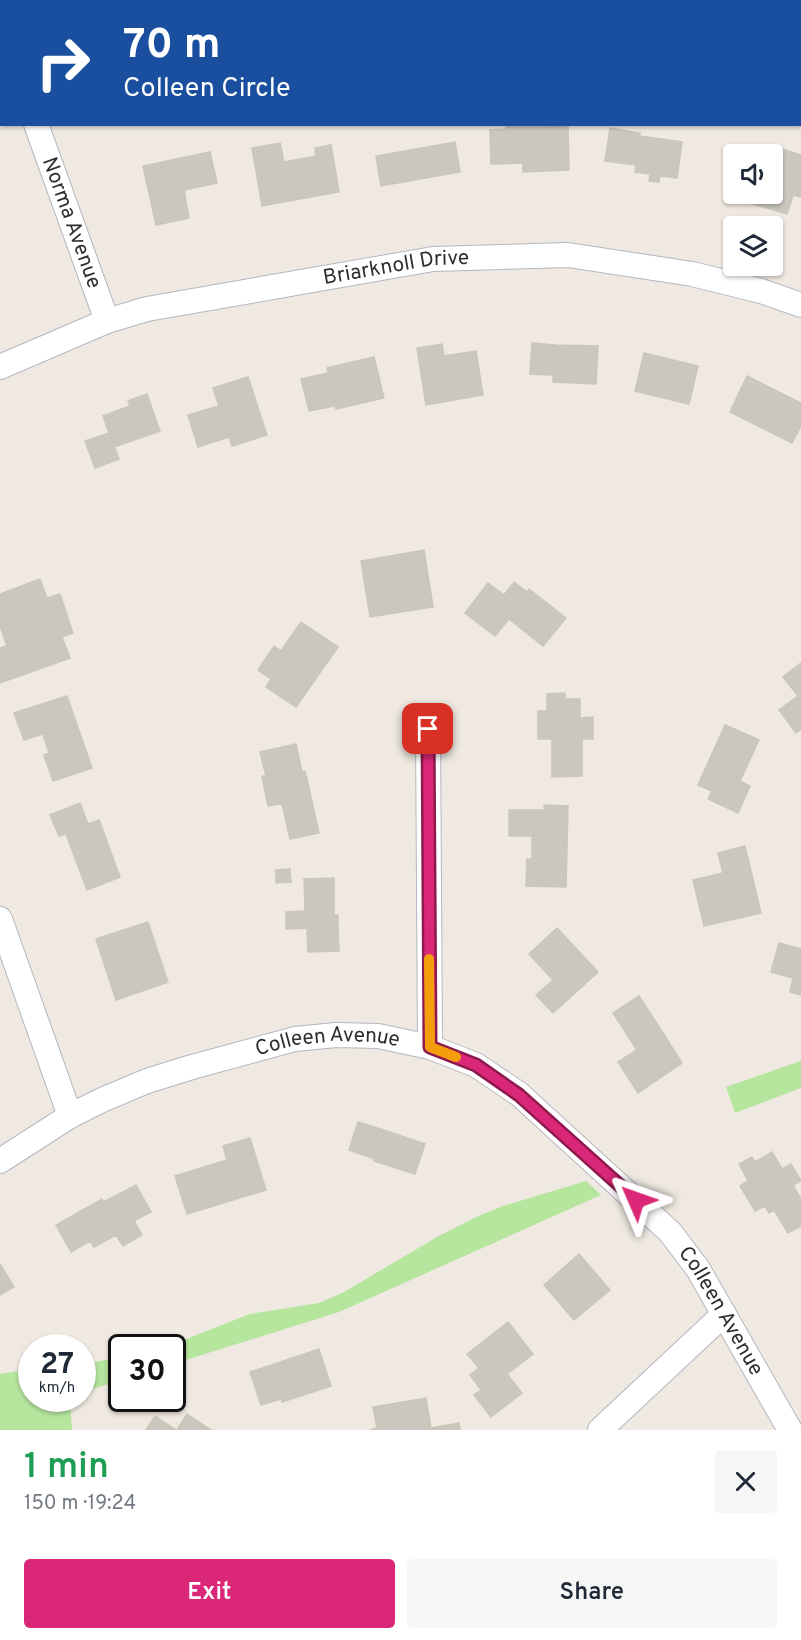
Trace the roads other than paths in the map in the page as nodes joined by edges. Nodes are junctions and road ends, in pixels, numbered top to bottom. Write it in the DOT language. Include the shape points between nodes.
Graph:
graph roads {
  1 [pos="37,126"];
  2 [pos="801,305"];
  3 [pos="107,321"];
  4 [pos="0,367"];
  5 [pos="428,729"];
  6 [pos="0,919"];
  7 [pos="430,1047"];
  8 [pos="70,1116"];
  9 [pos="0,1161"];
  10 [pos="724,1314"];
  11 [pos="600,1430"];
  12 [pos="790,1430"];
  1 -- 3 [label="street, Norma Avenue"];
  2 -- 3 [label="street, Briarknoll Drive" via="692,274 568,255 505,256 433,259 147,309"];
  3 -- 4 [label="street, Briarknoll Drive"];
  5 -- 7 [label="street"];
  6 -- 8 [label="street"];
  7 -- 8 [label="street, Colleen Avenue" via="378,1036 295,1039 147,1081"];
  7 -- 10 [label="street, Colleen Avenue" via="476,1065 519,1095 585,1154 670,1232 698,1269"];
  8 -- 9 [label="street, Colleen Avenue"];
  10 -- 11 [label="street"];
  10 -- 12 [label="street, Colleen Avenue"];
}
